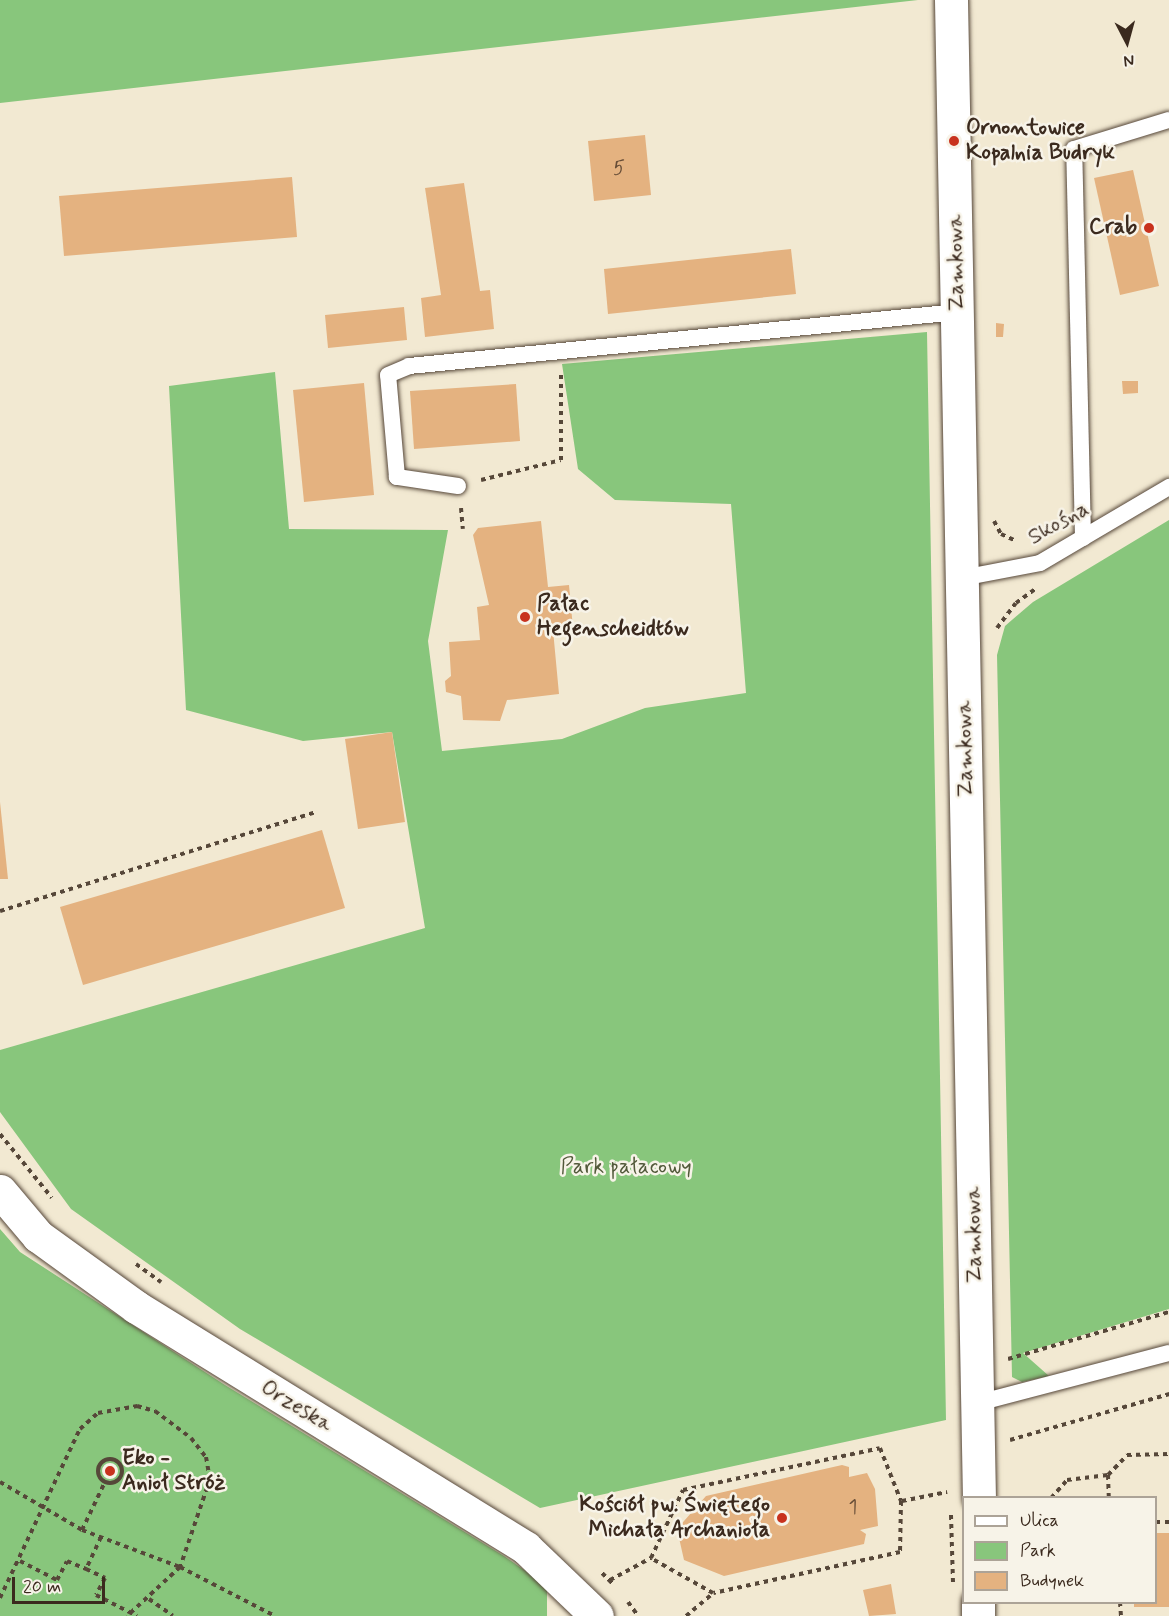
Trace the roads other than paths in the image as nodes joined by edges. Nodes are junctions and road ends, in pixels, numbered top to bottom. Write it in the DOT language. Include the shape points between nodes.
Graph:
graph roads {
  1 [pos="951,0"];
  2 [pos="1169,120"];
  3 [pos="958,312"];
  4 [pos="458,486"];
  5 [pos="1169,487"];
  6 [pos="1083,538"];
  7 [pos="962,578"];
  8 [pos="0,1191"];
  9 [pos="1169,1353"];
  10 [pos="978,1403"];
  11 [pos="979,1496"];
  12 [pos="597,1616"];
  1 -- 3 [label="street, Zamkowa"];
  2 -- 6 [label="lane" via="1074,149"];
  3 -- 4 [label="lane" via="409,366 388,375 397,477"];
  3 -- 7 [label="street, Zamkowa"];
  5 -- 6 [label="lane, Skośna"];
  6 -- 7 [label="lane, Skośna" via="1040,563"];
  7 -- 10 [label="street, Zamkowa"];
  8 -- 12 [label="street, Orzeska" via="38,1236 136,1307 526,1548"];
  9 -- 10 [label="lane"];
  10 -- 11 [label="street, Zamkowa"];
}
